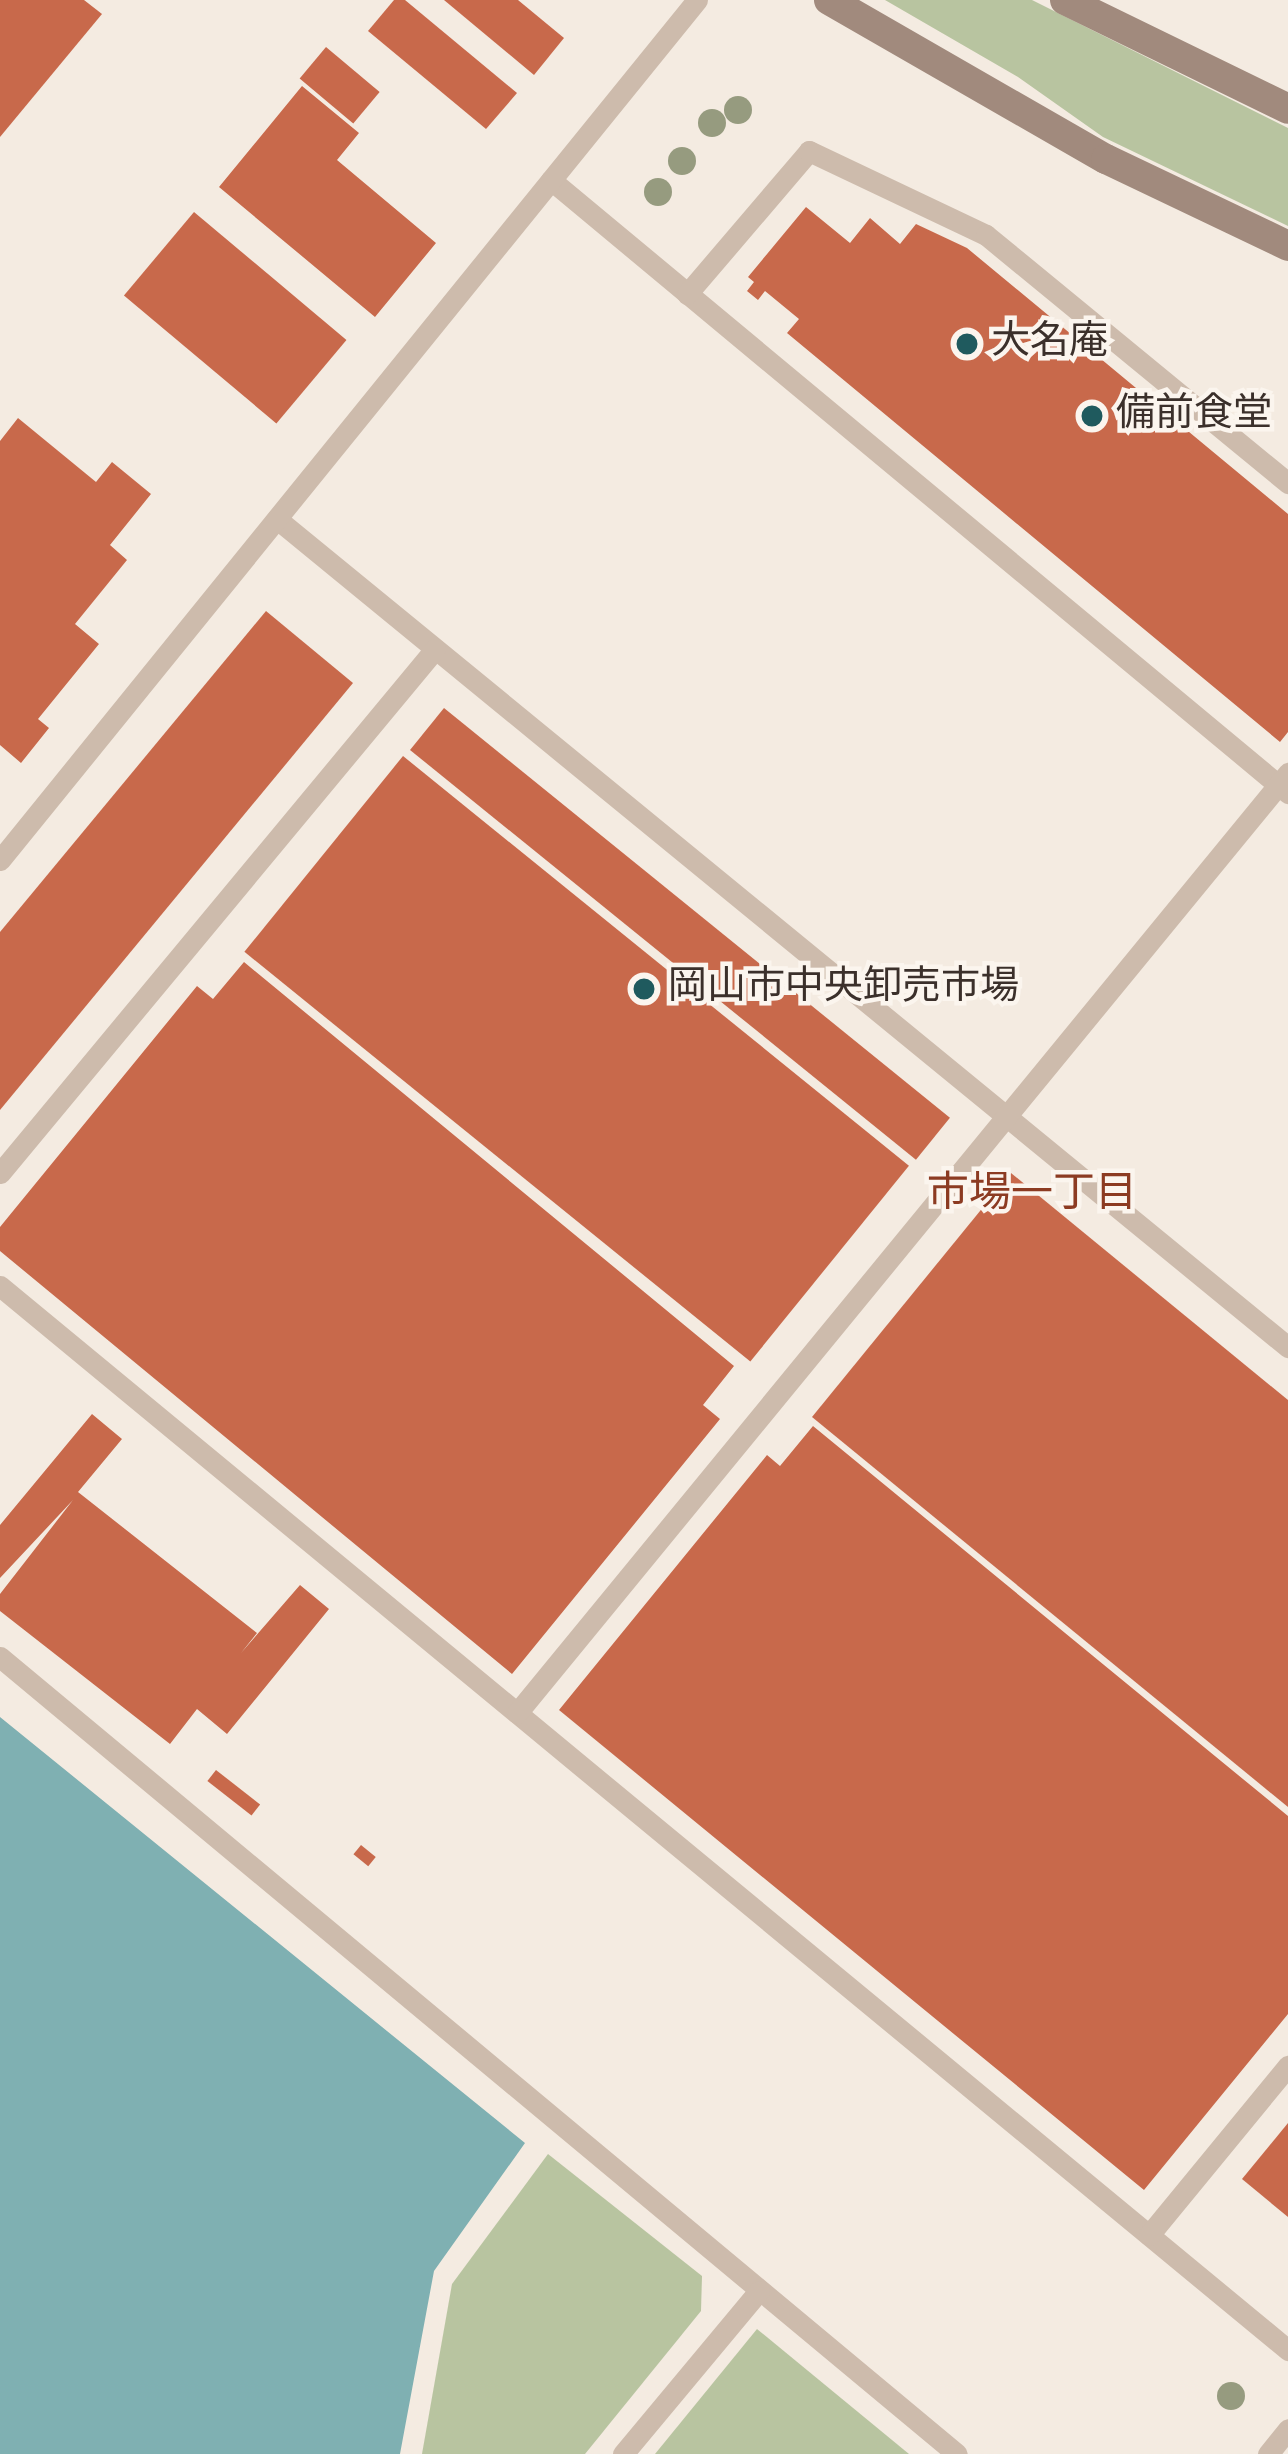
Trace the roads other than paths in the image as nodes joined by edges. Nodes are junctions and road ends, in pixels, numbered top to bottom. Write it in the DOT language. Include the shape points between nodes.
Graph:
graph roads {
  1 [pos="697,0"];
  2 [pos="829,0"];
  3 [pos="1065,0"];
  4 [pos="1288,109"];
  5 [pos="551,180"];
  6 [pos="1288,246"];
  7 [pos="687,293"];
  8 [pos="1288,483"];
  9 [pos="277,519"];
  10 [pos="435,649"];
  11 [pos="1285,784"];
  12 [pos="0,860"];
  13 [pos="1007,1117"];
  14 [pos="0,1173"];
  15 [pos="0,1286"];
  16 [pos="1288,1347"];
  17 [pos="0,1658"];
  18 [pos="517,1713"];
  19 [pos="1288,2066"];
  20 [pos="1149,2235"];
  21 [pos="759,2291"];
  22 [pos="1288,2350"];
  23 [pos="1288,2428"];
  24 [pos="623,2454"];
  25 [pos="957,2454"];
  26 [pos="1268,2454"];
  1 -- 5 [label="lane"];
  2 -- 6 [label="street" via="1106,159"];
  3 -- 4 [label="street"];
  5 -- 7 [label="lane"];
  5 -- 9 [label="lane"];
  7 -- 8 [label="lane" via="809,151 986,235"];
  7 -- 11 [label="lane"];
  9 -- 10 [label="lane"];
  9 -- 12 [label="lane"];
  10 -- 13 [label="lane"];
  10 -- 14 [label="lane"];
  11 -- 13 [label="lane"];
  13 -- 16 [label="lane"];
  13 -- 18 [label="lane"];
  15 -- 18 [label="lane"];
  17 -- 21 [label="lane"];
  18 -- 20 [label="lane"];
  19 -- 20 [label="lane"];
  20 -- 22 [label="lane"];
  21 -- 24 [label="lane"];
  21 -- 25 [label="lane"];
  23 -- 26 [label="lane"];
}
